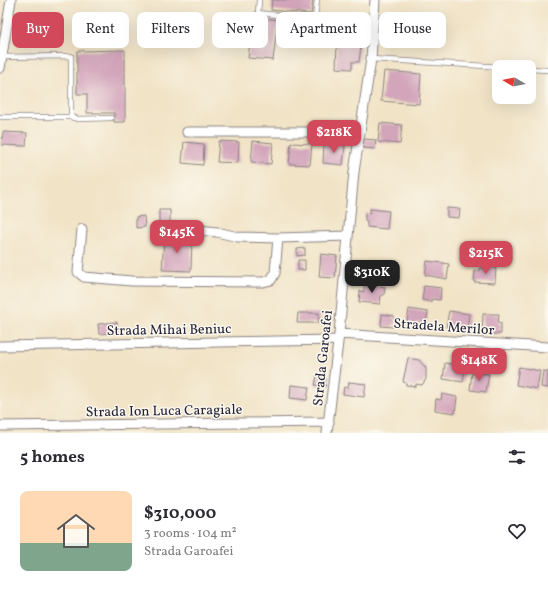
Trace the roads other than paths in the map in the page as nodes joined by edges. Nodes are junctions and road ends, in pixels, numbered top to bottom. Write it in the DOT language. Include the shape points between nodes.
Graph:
graph roads {
  1 [pos="11,0"];
  2 [pos="258,0"];
  3 [pos="317,0"];
  4 [pos="375,0"];
  5 [pos="2,57"];
  6 [pos="370,59"];
  7 [pos="492,66"];
  8 [pos="0,68"];
  9 [pos="536,69"];
  10 [pos="548,70"];
  11 [pos="0,117"];
  12 [pos="71,117"];
  13 [pos="111,118"];
  14 [pos="187,132"];
  15 [pos="359,132"];
  16 [pos="174,227"];
  17 [pos="82,229"];
  18 [pos="348,236"];
  19 [pos="278,238"];
  20 [pos="338,337"];
  21 [pos="0,346"];
  22 [pos="548,347"];
  23 [pos="329,422"];
  24 [pos="0,426"];
  25 [pos="328,433"];
  1 -- 5 [label="street"];
  2 -- 3 [label="lane" via="258,13 315,19"];
  4 -- 6 [label="street, Strada Garoafei"];
  5 -- 8 [label="street"];
  5 -- 12 [label="lane" via="71,56"];
  6 -- 7 [label="lane"];
  6 -- 15 [label="street, Strada Garoafei"];
  9 -- 10 [label="lane"];
  11 -- 12 [label="lane"];
  12 -- 13 [label="lane"];
  14 -- 15 [label="street"];
  15 -- 18 [label="street, Strada Garoafei"];
  16 -- 19 [label="street" via="238,237"];
  17 -- 19 [label="street" via="78,272 84,278 132,281 271,280 275,273"];
  18 -- 19 [label="street"];
  18 -- 20 [label="street, Strada Garoafei"];
  20 -- 21 [label="street, Strada Mihai Beniuc"];
  20 -- 22 [label="street, Stradela Merilor"];
  20 -- 23 [label="street, Strada Garoafei"];
  23 -- 24 [label="street, Strada Ion Luca Caragiale"];
  23 -- 25 [label="street, Strada Garoafei"];
}
